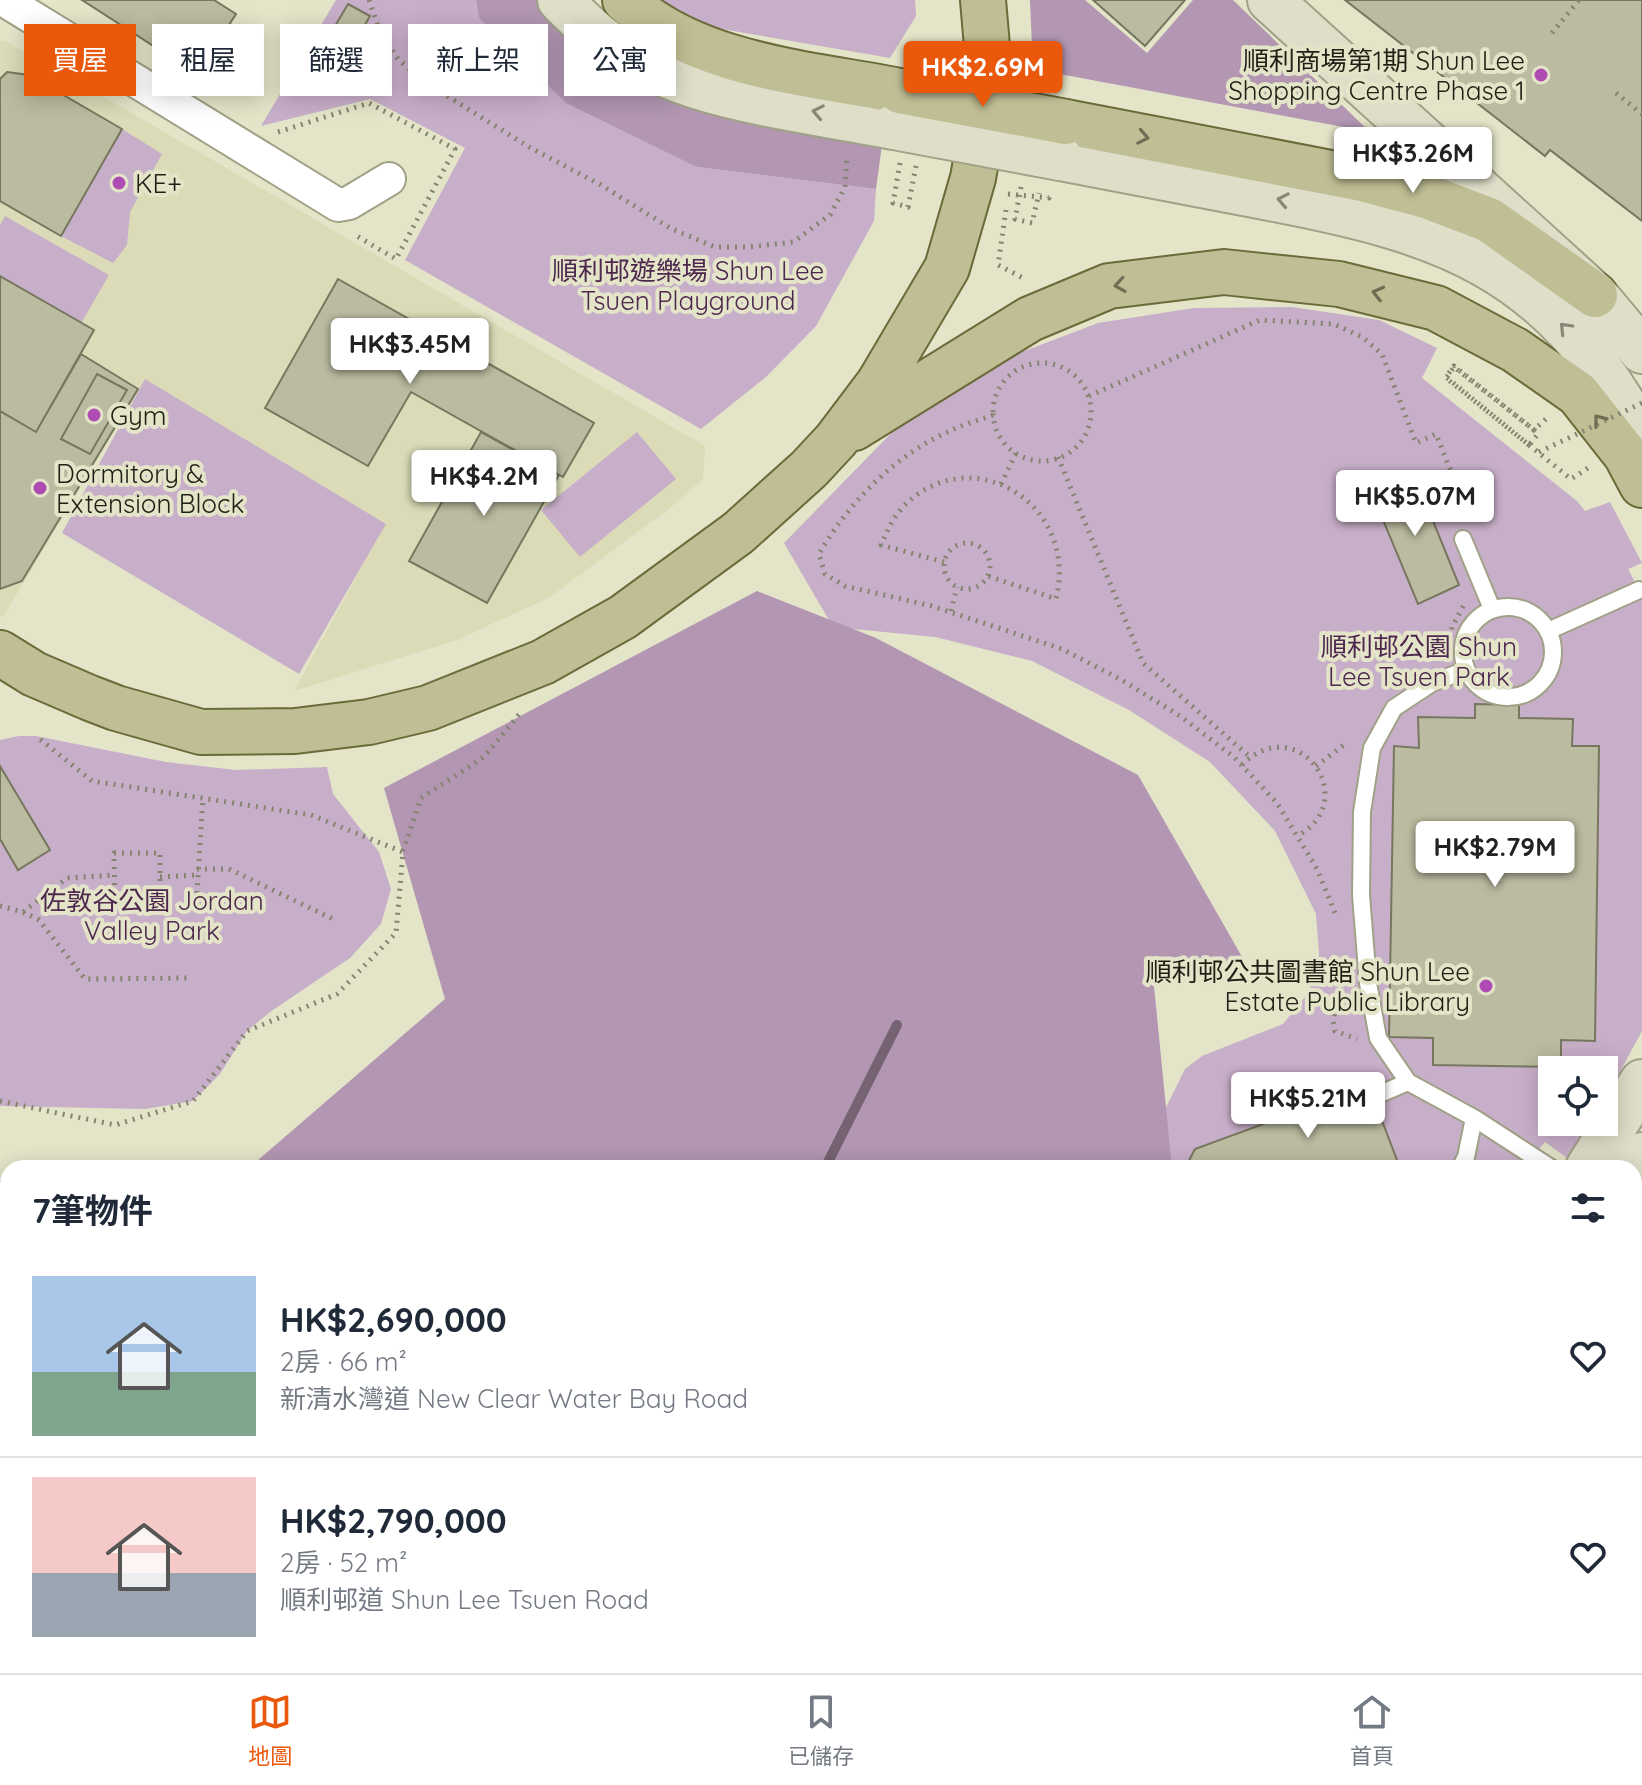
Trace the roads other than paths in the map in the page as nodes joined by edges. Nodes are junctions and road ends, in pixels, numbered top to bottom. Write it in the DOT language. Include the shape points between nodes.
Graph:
graph roads {
  1 [pos="4,0"];
  2 [pos="560,0"];
  3 [pos="625,0"];
  4 [pos="983,0"];
  5 [pos="1270,0"];
  6 [pos="898,125"];
  7 [pos="1054,165"];
  8 [pos="389,179"];
  9 [pos="1595,295"];
  10 [pos="1642,351"];
  11 [pos="1642,437"];
  12 [pos="836,440"];
  13 [pos="1642,485"];
  14 [pos="1468,534"];
  15 [pos="1639,590"];
  16 [pos="1492,609"];
  17 [pos="1548,631"];
  18 [pos="3,663"];
  19 [pos="1466,670"];
  20 [pos="1408,1082"];
  21 [pos="1642,1082"];
  22 [pos="1373,1097"];
  23 [pos="1474,1118"];
  24 [pos="1464,1160"];
  25 [pos="1539,1160"];
  26 [pos="1593,1160"];
  1 -- 8 [label="street" via="338,205"];
  6 -- 2 [label="main road, one-way" via="730,95 673,77 622,53"];
  3 -- 6 [label="main road" via="662,28 766,65"];
  4 -- 12 [label="main road" via="990,81 973,178 947,268 879,383"];
  5 -- 9 [label="main road"];
  6 -- 7 [label="main road, bridge"];
  7 -- 9 [label="main road, one-way" via="1362,179 1489,220"];
  11 -- 7 [label="main road, one-way" via="1616,390 1562,323 1520,286 1459,250 1361,216"];
  9 -- 10 [label="main road"];
  13 -- 12 [label="main road, one-way" via="1626,455 1578,394 1515,350 1436,308 1339,284 1224,272 1109,286 1030,319"];
  12 -- 18 [label="main road" via="738,533 623,617 543,662 428,708 295,731 201,732 116,708"];
  14 -- 16 [label="lane"];
  15 -- 17 [label="lane"];
  16 -- 17 [label="lane" via="1530,612"];
  16 -- 19 [label="lane" via="1469,627 1463,641"];
  17 -- 19 [label="lane" via="1553,660 1540,684 1527,693 1499,697 1485,691"];
  19 -- 20 [label="lane" via="1432,683 1394,708 1372,748 1362,812 1368,983 1378,1038"];
  20 -- 22 [label="lane"];
  20 -- 23 [label="lane"];
  21 -- 26 [label="main road"];
  23 -- 24 [label="lane"];
  23 -- 25 [label="lane"];
}
